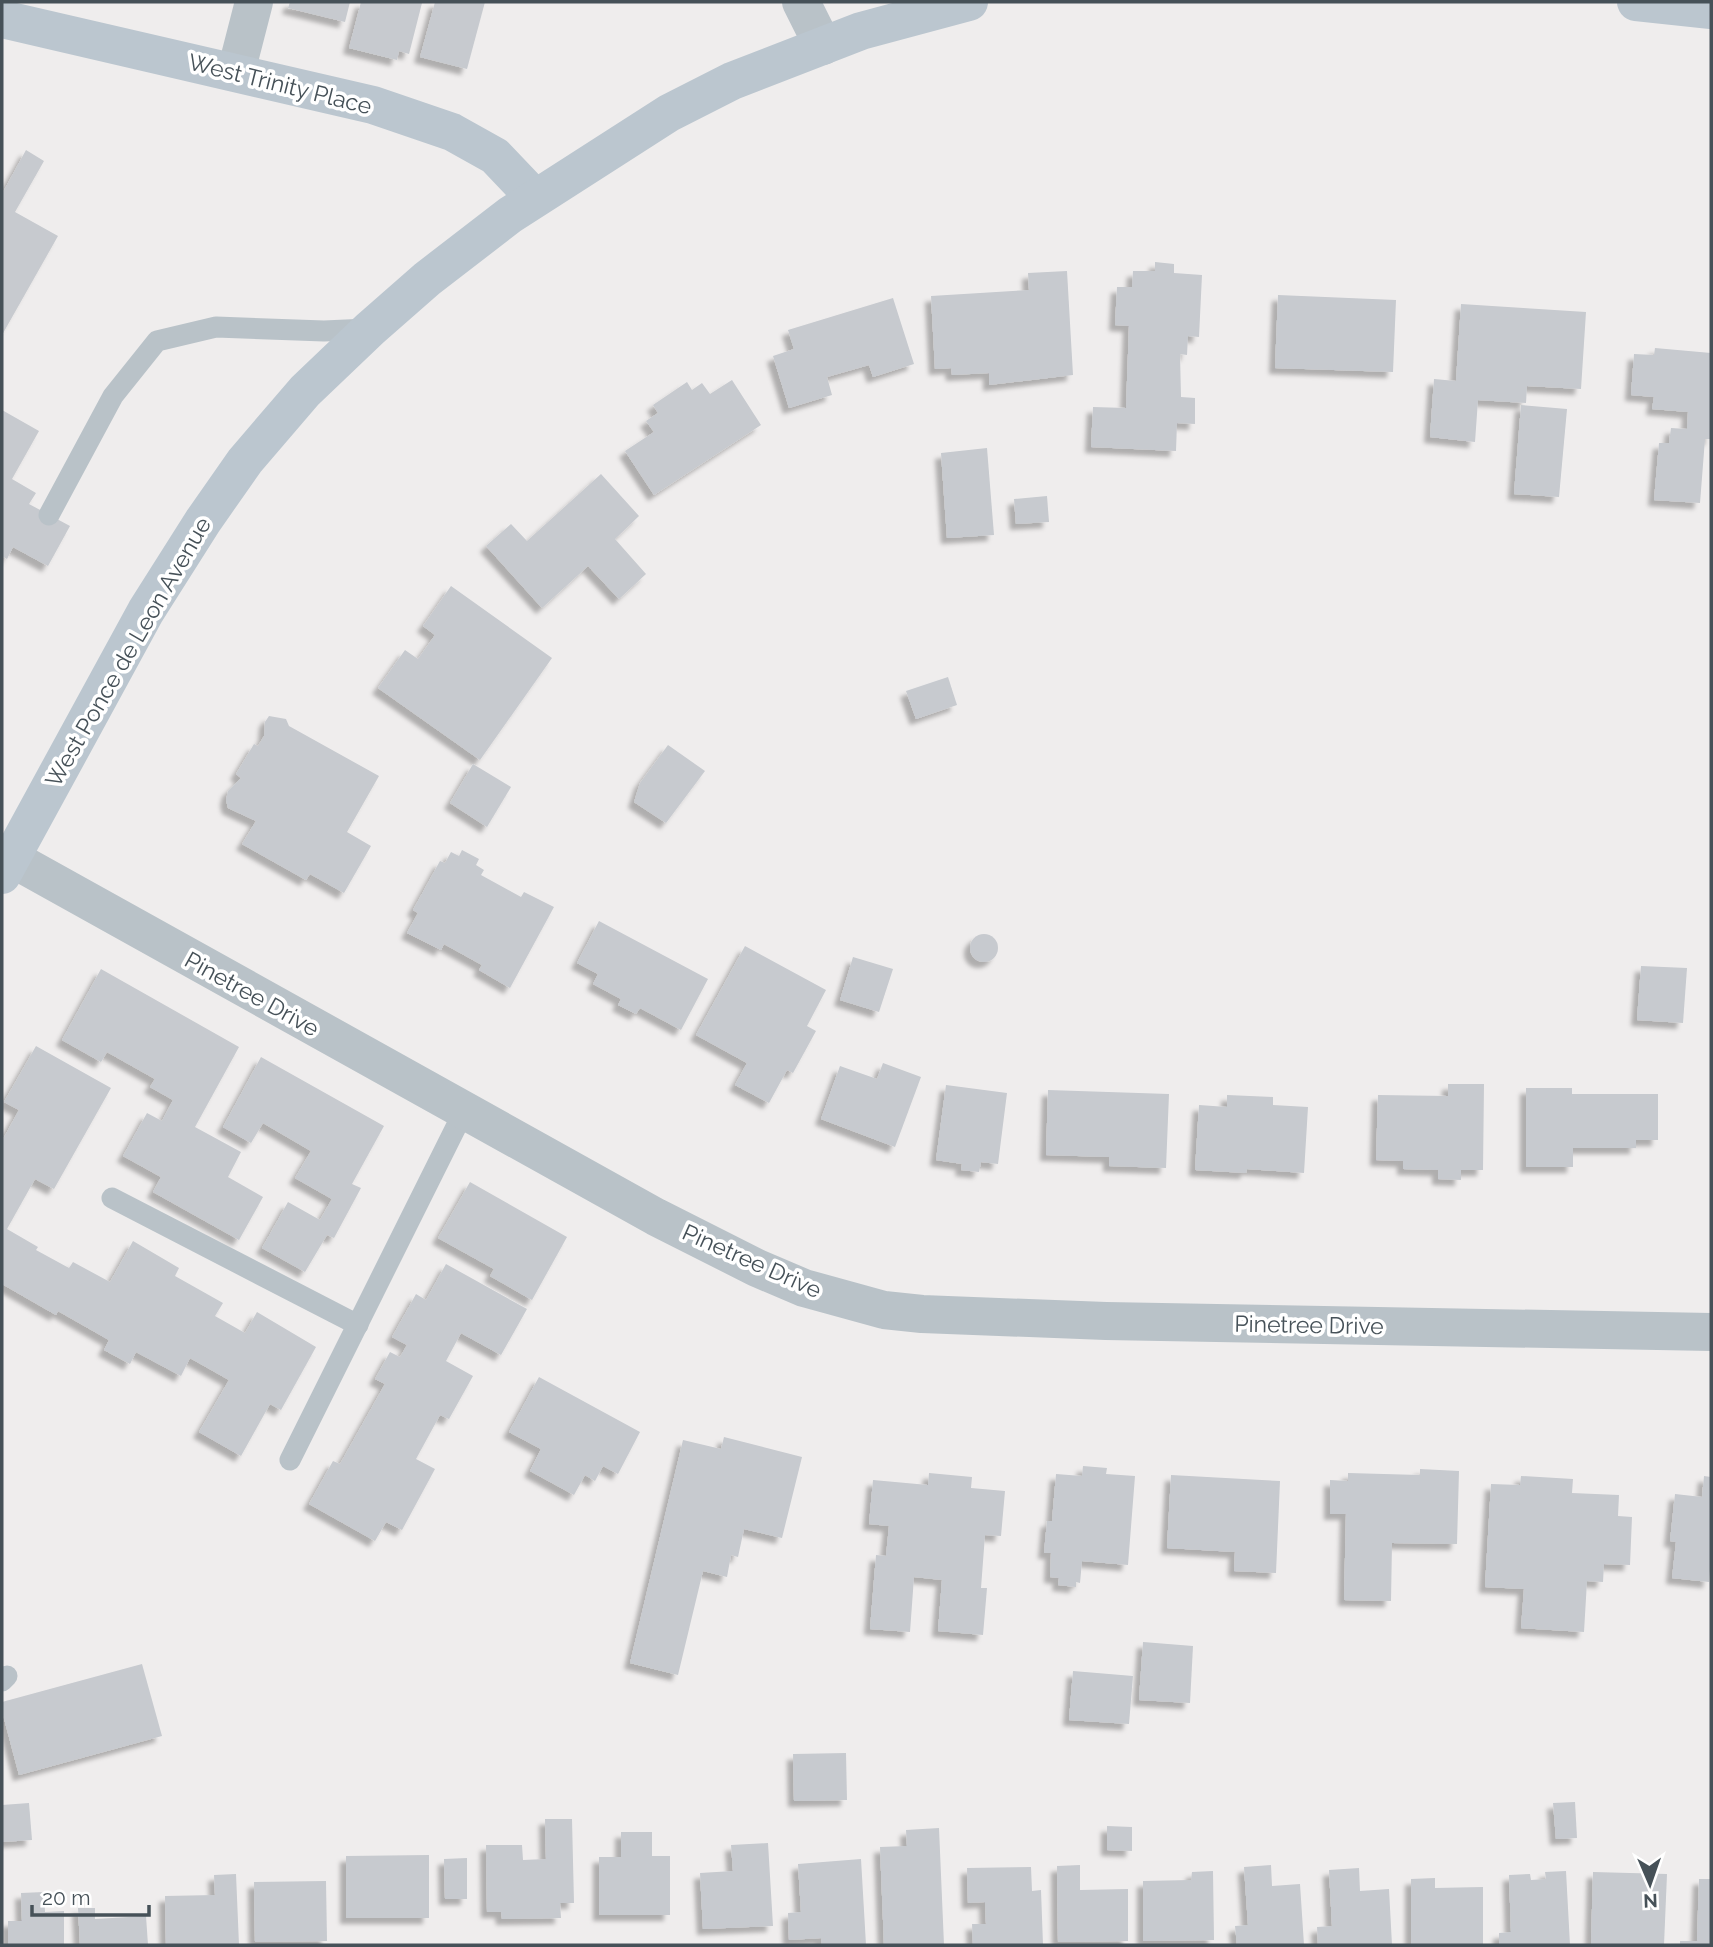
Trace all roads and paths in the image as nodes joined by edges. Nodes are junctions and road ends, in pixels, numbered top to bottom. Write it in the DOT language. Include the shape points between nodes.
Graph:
graph roads {
  1 [pos="254,2"];
  2 [pos="801,2"];
  3 [pos="969,2"];
  4 [pos="1636,2"];
  5 [pos="1711,10"];
  6 [pos="2,19"];
  7 [pos="823,46"];
  8 [pos="236,72"];
  9 [pos="535,198"];
  10 [pos="370,329"];
  11 [pos="49,515"];
  12 [pos="6,867"];
  13 [pos="464,1111"];
  14 [pos="112,1198"];
  15 [pos="358,1325"];
  16 [pos="1711,1332"];
  17 [pos="290,1460"];
  1 -- 8 [label="street"];
  2 -- 7 [label="street"];
  3 -- 7 [label="main road, West Ponce de Leon Avenue"];
  4 -- 5 [label="main road"];
  6 -- 8 [label="main road, West Trinity Place"];
  7 -- 9 [label="main road, West Ponce de Leon Avenue" via="732,81 669,113"];
  8 -- 9 [label="main road, West Trinity Place" via="373,105 452,132 495,156"];
  9 -- 10 [label="main road, West Ponce de Leon Avenue" via="427,279"];
  10 -- 11 [label="lane" via="216,327 157,341 113,396"];
  10 -- 12 [label="main road, West Ponce de Leon Avenue" via="305,391 245,461 203,521 140,622"];
  12 -- 13 [label="street, Pinetree Drive"];
  13 -- 15 [label="lane"];
  13 -- 16 [label="street, Pinetree Drive" via="757,1268 804,1288 884,1310 1105,1321"];
  14 -- 15 [label="lane"];
  15 -- 17 [label="lane"];
}
